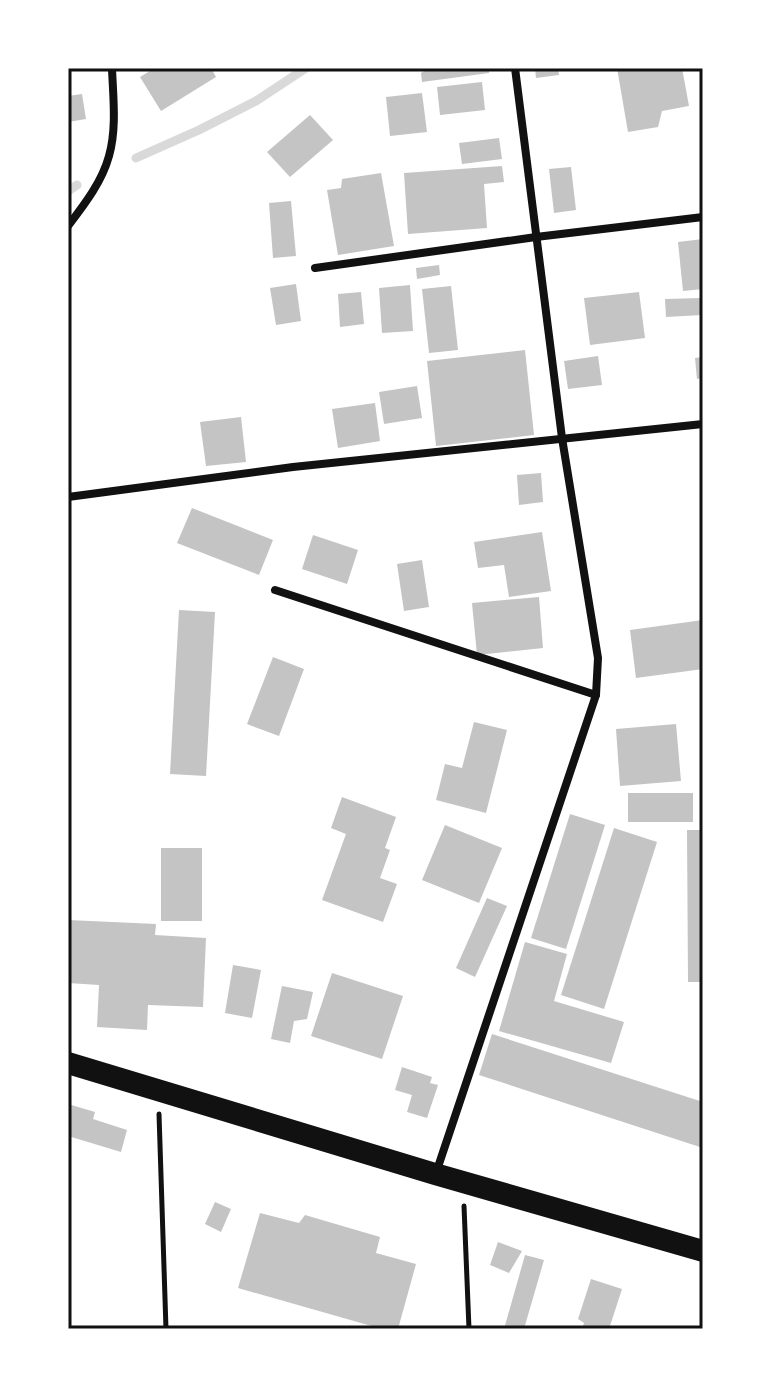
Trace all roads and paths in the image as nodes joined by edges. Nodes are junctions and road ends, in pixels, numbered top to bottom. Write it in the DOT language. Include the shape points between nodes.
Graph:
graph roads {
  1 [pos="112,68"];
  2 [pos="515,68"];
  3 [pos="703,217"];
  4 [pos="68,226"];
  5 [pos="536,237"];
  6 [pos="315,268"];
  7 [pos="703,424"];
  8 [pos="562,438"];
  9 [pos="68,497"];
  10 [pos="275,590"];
  11 [pos="596,695"];
  12 [pos="68,1063"];
  13 [pos="158,1090"];
  14 [pos="435,1174"];
  15 [pos="463,1182"];
  16 [pos="703,1251"];
  17 [pos="166,1329"];
  18 [pos="469,1329"];
  1 -- 4 [label="street" via="114,130 109,157 90,198"];
  2 -- 5 [label="street"];
  3 -- 5 [label="street"];
  5 -- 6 [label="street"];
  5 -- 8 [label="street"];
  7 -- 8 [label="street"];
  8 -- 9 [label="street"];
  8 -- 11 [label="street" via="598,658"];
  10 -- 11 [label="street"];
  11 -- 14 [label="street"];
  12 -- 13 [label="highway"];
  13 -- 14 [label="highway"];
  13 -- 17 [label="path"];
  14 -- 15 [label="highway"];
  15 -- 16 [label="highway"];
  15 -- 18 [label="path"];
}
